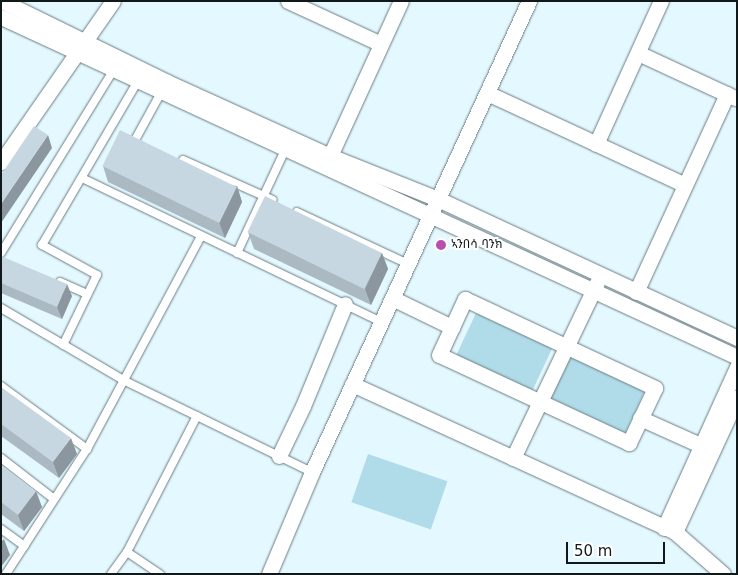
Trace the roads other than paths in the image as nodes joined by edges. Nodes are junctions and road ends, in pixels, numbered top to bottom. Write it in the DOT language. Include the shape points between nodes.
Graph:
graph roads {
  1 [pos="2,1"];
  2 [pos="113,1"];
  3 [pos="288,1"];
  4 [pos="401,1"];
  5 [pos="662,1"];
  6 [pos="527,2"];
  7 [pos="1,17"];
  8 [pos="381,44"];
  9 [pos="82,48"];
  10 [pos="638,53"];
  11 [pos="114,69"];
  12 [pos="141,76"];
  13 [pos="164,87"];
  14 [pos="487,93"];
  15 [pos="732,97"];
  16 [pos="110,129"];
  17 [pos="119,132"];
  18 [pos="127,136"];
  19 [pos="135,140"];
  20 [pos="144,143"];
  21 [pos="289,143"];
  22 [pos="596,144"];
  23 [pos="330,156"];
  24 [pos="178,158"];
  25 [pos="1,162"];
  26 [pos="82,178"];
  27 [pos="686,185"];
  28 [pos="264,196"];
  29 [pos="438,199"];
  30 [pos="282,205"];
  31 [pos="291,209"];
  32 [pos="430,216"];
  33 [pos="201,236"];
  34 [pos="1,253"];
  35 [pos="237,253"];
  36 [pos="1,257"];
  37 [pos="10,260"];
  38 [pos="408,264"];
  39 [pos="601,275"];
  40 [pos="53,279"];
  41 [pos="593,291"];
  42 [pos="636,292"];
  43 [pos="88,294"];
  44 [pos="392,298"];
  45 [pos="345,304"];
  46 [pos="1,308"];
  47 [pos="381,322"];
  48 [pos="452,327"];
  49 [pos="737,338"];
  50 [pos="63,345"];
  51 [pos="566,347"];
  52 [pos="737,357"];
  53 [pos="737,367"];
  54 [pos="124,380"];
  55 [pos="352,384"];
  56 [pos="1,386"];
  57 [pos="737,398"];
  58 [pos="540,402"];
  59 [pos="197,416"];
  60 [pos="640,418"];
  61 [pos="707,448"];
  62 [pos="87,449"];
  63 [pos="279,456"];
  64 [pos="1,458"];
  65 [pos="513,458"];
  66 [pos="312,472"];
  67 [pos="54,499"];
  68 [pos="1,529"];
  69 [pos="669,530"];
  70 [pos="24,546"];
  71 [pos="127,552"];
  72 [pos="6,574"];
  73 [pos="111,574"];
  74 [pos="160,574"];
  75 [pos="268,574"];
  76 [pos="723,574"];
  1 -- 9 [label="street"];
  2 -- 9 [label="street"];
  3 -- 8 [label="street"];
  4 -- 8 [label="street"];
  5 -- 10 [label="street"];
  6 -- 14 [label="street"];
  7 -- 9 [label="street"];
  8 -- 23 [label="street"];
  9 -- 11 [label="street"];
  9 -- 12 [label="street"];
  9 -- 25 [label="street"];
  10 -- 15 [label="street"];
  10 -- 22 [label="street"];
  11 -- 12 [label="street"];
  11 -- 34 [label="lane"];
  12 -- 13 [label="street"];
  12 -- 16 [label="lane"];
  13 -- 19 [label="lane"];
  13 -- 21 [label="street"];
  14 -- 22 [label="street"];
  14 -- 29 [label="street"];
  15 -- 27 [label="street"];
  16 -- 17 [label="lane"];
  16 -- 26 [label="lane"];
  18 -- 19 [label="lane"];
  19 -- 20 [label="lane"];
  21 -- 23 [label="street"];
  21 -- 28 [label="lane"];
  21 -- 32 [label="street"];
  22 -- 27 [label="street"];
  23 -- 29 [label="street"];
  24 -- 28 [label="lane"];
  26 -- 33 [label="lane"];
  26 -- 43 [label="lane" via="42,245 97,275"];
  27 -- 42 [label="street"];
  28 -- 30 [label="lane"];
  28 -- 35 [label="lane"];
  29 -- 32 [label="street"];
  29 -- 39 [label="street"];
  31 -- 38 [label="lane"];
  32 -- 38 [label="street"];
  32 -- 41 [label="street"];
  33 -- 35 [label="lane"];
  33 -- 54 [label="lane"];
  35 -- 45 [label="lane"];
  36 -- 37 [label="lane"];
  38 -- 44 [label="street"];
  39 -- 41 [label="street"];
  39 -- 42 [label="street"];
  40 -- 43 [label="lane"];
  41 -- 51 [label="street"];
  41 -- 52 [label="street"];
  42 -- 49 [label="street"];
  43 -- 50 [label="lane"];
  44 -- 47 [label="street"];
  44 -- 48 [label="street"];
  45 -- 47 [label="lane"];
  45 -- 63 [label="street" via="304,406"];
  46 -- 50 [label="lane"];
  47 -- 55 [label="street"];
  48 -- 51 [label="street" via="465,299"];
  48 -- 58 [label="street" via="439,354"];
  50 -- 54 [label="lane"];
  51 -- 58 [label="street"];
  51 -- 60 [label="street" via="654,388"];
  53 -- 61 [label="street"];
  54 -- 59 [label="lane"];
  54 -- 62 [label="lane"];
  55 -- 65 [label="street"];
  55 -- 66 [label="street"];
  56 -- 62 [label="lane"];
  57 -- 61 [label="street"];
  58 -- 60 [label="street" via="629,443"];
  58 -- 65 [label="street"];
  59 -- 63 [label="lane"];
  59 -- 71 [label="lane"];
  60 -- 61 [label="street"];
  61 -- 69 [label="street"];
  62 -- 67 [label="lane"];
  63 -- 66 [label="lane"];
  64 -- 67 [label="lane"];
  65 -- 69 [label="street"];
  66 -- 75 [label="street"];
  67 -- 70 [label="lane"];
  68 -- 70 [label="lane"];
  69 -- 76 [label="street"];
  70 -- 72 [label="lane"];
  71 -- 73 [label="lane"];
  71 -- 74 [label="lane"];
}
